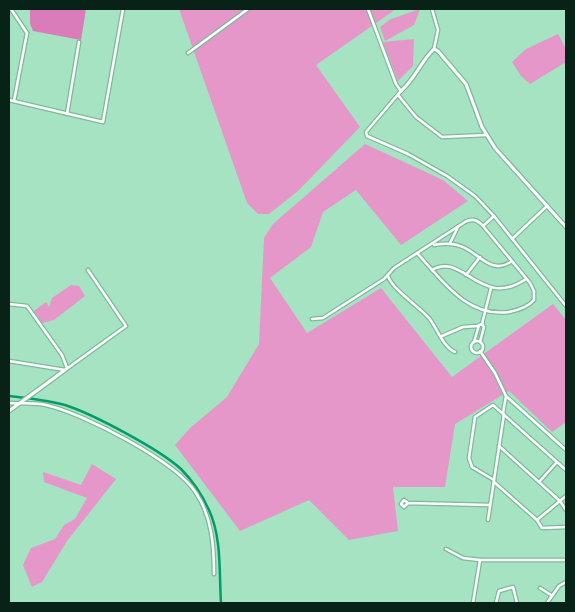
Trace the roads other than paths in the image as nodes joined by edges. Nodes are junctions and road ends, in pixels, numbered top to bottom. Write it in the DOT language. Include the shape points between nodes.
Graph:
graph roads {
  1 [pos="11,9"];
  2 [pos="123,9"];
  3 [pos="248,9"];
  4 [pos="368,9"];
  5 [pos="432,9"];
  6 [pos="79,42"];
  7 [pos="434,49"];
  8 [pos="188,54"];
  9 [pos="401,90"];
  10 [pos="398,95"];
  11 [pos="9,100"];
  12 [pos="14,101"];
  13 [pos="67,114"];
  14 [pos="486,134"];
  15 [pos="546,207"];
  16 [pos="494,216"];
  17 [pos="483,226"];
  18 [pos="458,227"];
  19 [pos="566,227"];
  20 [pos="512,239"];
  21 [pos="450,243"];
  22 [pos="432,245"];
  23 [pos="417,254"];
  24 [pos="480,258"];
  25 [pos="512,261"];
  26 [pos="88,270"];
  27 [pos="432,270"];
  28 [pos="466,275"];
  29 [pos="388,276"];
  30 [pos="526,278"];
  31 [pos="491,288"];
  32 [pos="9,304"];
  33 [pos="566,306"];
  34 [pos="486,310"];
  35 [pos="312,319"];
  36 [pos="482,324"];
  37 [pos="478,326"];
  38 [pos="442,337"];
  39 [pos="474,342"];
  40 [pos="480,342"];
  41 [pos="455,352"];
  42 [pos="480,352"];
  43 [pos="9,361"];
  44 [pos="66,369"];
  45 [pos="506,396"];
  46 [pos="9,403"];
  47 [pos="18,404"];
  48 [pos="9,411"];
  49 [pos="503,414"];
  50 [pos="499,446"];
  51 [pos="566,450"];
  52 [pos="557,462"];
  53 [pos="566,470"];
  54 [pos="494,481"];
  55 [pos="539,482"];
  56 [pos="566,496"];
  57 [pos="560,501"];
  58 [pos="408,503"];
  59 [pos="490,505"];
  60 [pos="566,510"];
  61 [pos="488,520"];
  62 [pos="537,520"];
  63 [pos="566,527"];
  64 [pos="446,549"];
  65 [pos="480,560"];
  66 [pos="566,560"];
  67 [pos="214,574"];
  68 [pos="566,582"];
  69 [pos="540,588"];
  70 [pos="551,595"];
  71 [pos="473,603"];
  72 [pos="496,603"];
  73 [pos="517,603"];
  74 [pos="546,603"];
  1 -- 12 [label="street" via="27,33"];
  2 -- 13 [label="street" via="103,122"];
  3 -- 8 [label="street"];
  4 -- 9 [label="street"];
  5 -- 7 [label="street" via="438,30"];
  6 -- 13 [label="street"];
  7 -- 9 [label="street"];
  7 -- 14 [label="street" via="466,84"];
  9 -- 10 [label="street"];
  10 -- 14 [label="street" via="416,117 442,137"];
  10 -- 16 [label="street" via="366,132 367,136 447,176 475,196"];
  11 -- 12 [label="street"];
  12 -- 13 [label="street"];
  14 -- 15 [label="street" via="503,159"];
  15 -- 19 [label="street"];
  15 -- 20 [label="street"];
  16 -- 17 [label="street"];
  16 -- 20 [label="street"];
  17 -- 18 [label="street" via="470,220"];
  17 -- 25 [label="street"];
  18 -- 21 [label="street"];
  18 -- 22 [label="street"];
  20 -- 33 [label="street"];
  21 -- 22 [label="street"];
  21 -- 24 [label="street" via="466,248"];
  22 -- 23 [label="street"];
  23 -- 27 [label="street"];
  23 -- 29 [label="street" via="394,268"];
  24 -- 25 [label="street" via="498,267"];
  24 -- 28 [label="street"];
  25 -- 30 [label="street"];
  26 -- 44 [label="street" via="126,326"];
  27 -- 28 [label="street" via="452,266"];
  27 -- 34 [label="street" via="461,299"];
  28 -- 31 [label="street"];
  29 -- 35 [label="street" via="323,318"];
  29 -- 38 [label="street"];
  30 -- 31 [label="street" via="511,286"];
  30 -- 34 [label="street" via="534,291 534,300 529,305 509,312"];
  31 -- 34 [label="street"];
  32 -- 44 [label="street" via="27,306 62,355"];
  34 -- 36 [label="street"];
  36 -- 37 [label="street"];
  36 -- 40 [label="street"];
  37 -- 38 [label="street" via="463,327"];
  37 -- 39 [label="street"];
  38 -- 41 [label="street"];
  39 -- 40 [label="street"];
  39 -- 42 [label="street" via="472,350"];
  40 -- 42 [label="street"];
  42 -- 45 [label="street"];
  43 -- 44 [label="street"];
  44 -- 47 [label="street"];
  45 -- 49 [label="street"];
  45 -- 51 [label="street"];
  46 -- 47 [label="street"];
  47 -- 48 [label="street"];
  47 -- 67 [label="street" via="46,404 83,418 143,450 183,477 196,492 207,516"];
  49 -- 50 [label="street"];
  49 -- 52 [label="street"];
  49 -- 54 [label="street" via="493,405 475,417 469,458 472,467"];
  50 -- 54 [label="street"];
  50 -- 55 [label="street"];
  52 -- 53 [label="street"];
  52 -- 55 [label="street"];
  54 -- 59 [label="street"];
  54 -- 62 [label="street"];
  55 -- 57 [label="street"];
  56 -- 57 [label="street"];
  57 -- 60 [label="street"];
  57 -- 62 [label="street"];
  58 -- 59 [label="street"];
  59 -- 61 [label="street"];
  62 -- 63 [label="street" via="542,528"];
  64 -- 65 [label="street" via="463,558"];
  65 -- 66 [label="street"];
  65 -- 71 [label="street"];
  68 -- 70 [label="street"];
  69 -- 70 [label="street"];
  70 -- 74 [label="street"];
  72 -- 73 [label="street" via="499,591 513,587"];
}
